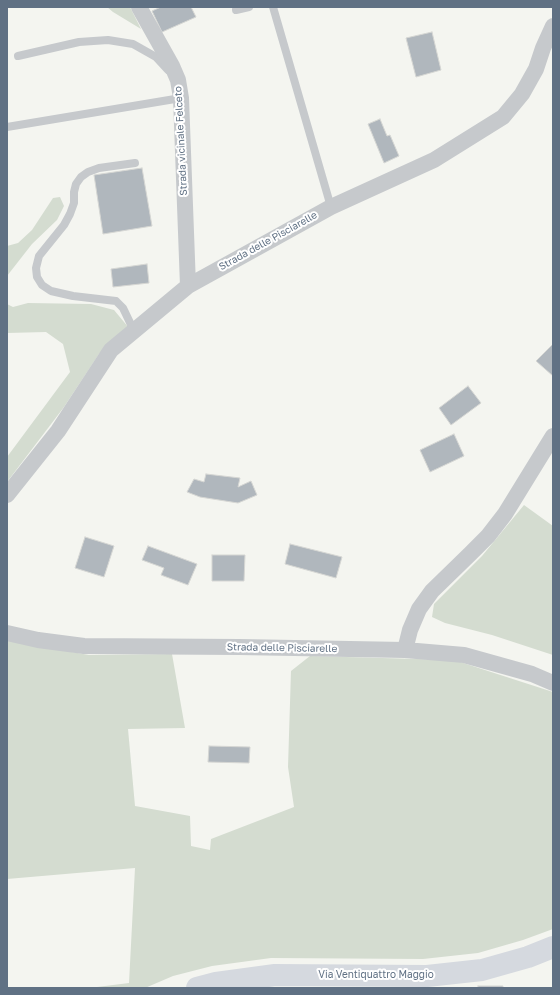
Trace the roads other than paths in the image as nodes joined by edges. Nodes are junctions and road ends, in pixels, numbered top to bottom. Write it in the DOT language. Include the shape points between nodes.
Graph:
graph roads {
  1 [pos="139,7"];
  2 [pos="249,7"];
  3 [pos="273,7"];
  4 [pos="236,10"];
  5 [pos="553,26"];
  6 [pos="18,56"];
  7 [pos="178,80"];
  8 [pos="181,98"];
  9 [pos="7,127"];
  10 [pos="135,163"];
  11 [pos="331,207"];
  12 [pos="188,286"];
  13 [pos="134,331"];
  14 [pos="553,436"];
  15 [pos="7,495"];
  16 [pos="7,633"];
  17 [pos="406,650"];
  18 [pos="553,683"];
  19 [pos="553,947"];
  20 [pos="197,988"];
  1 -- 7 [label="street, Strada vicinale Felceto"];
  2 -- 4 [label="lane"];
  3 -- 11 [label="lane"];
  5 -- 11 [label="street, Strada delle Pisciarelle" via="536,69 522,94 503,117 434,160"];
  6 -- 7 [label="lane" via="78,42 108,40 133,44 156,57"];
  7 -- 8 [label="street, Strada vicinale Felceto"];
  8 -- 9 [label="lane"];
  8 -- 12 [label="street, Strada vicinale Felceto"];
  10 -- 13 [label="lane" via="99,168 81,177 75,188 70,214 38,256 36,268 37,277 42,285 51,291 116,301 123,308"];
  11 -- 12 [label="street, Strada delle Pisciarelle"];
  12 -- 13 [label="street, Strada delle Pisciarelle"];
  13 -- 15 [label="street, Strada delle Pisciarelle" via="111,350 58,431"];
  14 -- 17 [label="street" via="505,514 475,550 432,591 419,609 410,630"];
  16 -- 17 [label="street, Strada delle Pisciarelle" via="84,646"];
  17 -- 18 [label="street, Strada delle Pisciarelle" via="464,656 532,674"];
  19 -- 20 [label="main road, Via Ventiquattro Maggio" via="482,970 427,976 275,975"];
}
